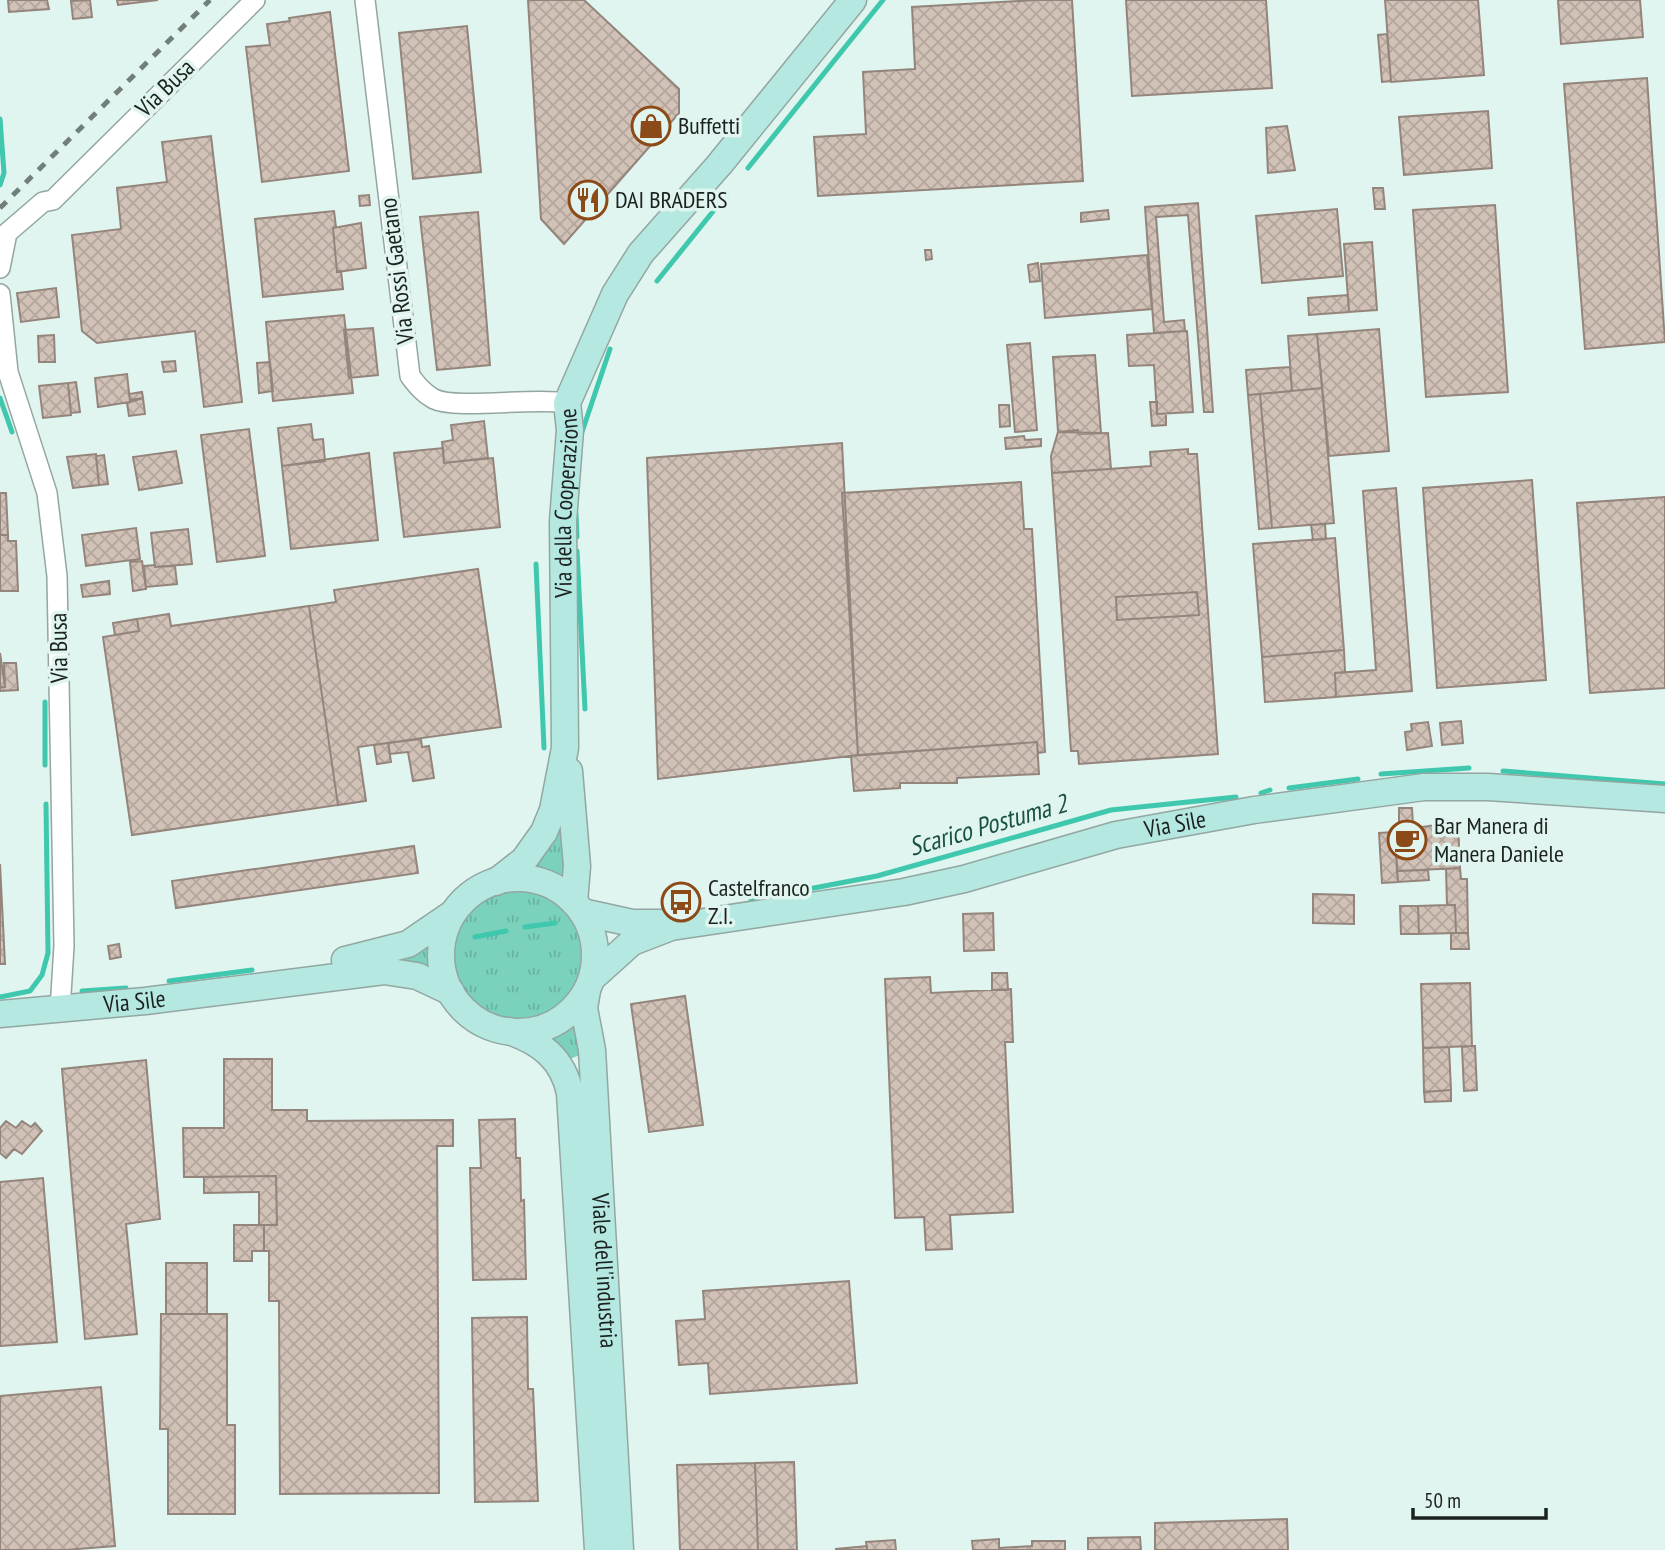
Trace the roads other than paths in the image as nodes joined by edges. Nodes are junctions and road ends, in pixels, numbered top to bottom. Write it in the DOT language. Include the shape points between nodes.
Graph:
graph roads {
  1 [pos="255,0"];
  2 [pos="365,0"];
  3 [pos="848,4"];
  4 [pos="0,268"];
  5 [pos="0,294"];
  6 [pos="567,403"];
  7 [pos="565,748"];
  8 [pos="1665,799"];
  9 [pos="496,882"];
  10 [pos="578,907"];
  11 [pos="456,910"];
  12 [pos="692,923"];
  13 [pos="266,984"];
  14 [pos="589,984"];
  15 [pos="451,992"];
  16 [pos="60,1010"];
  17 [pos="0,1014"];
  18 [pos="509,1031"];
  19 [pos="598,1550"];
  20 [pos="621,1550"];
  1 -- 4 [label="street, Via Busa" via="53,200 43,202 7,233"];
  2 -- 6 [label="street, Via Rossi Gaetano" via="410,376 433,398 449,403 544,399"];
  3 -- 6 [label="street, Via della Cooperazione" via="719,165 641,253 615,294"];
  5 -- 16 [label="street, Via Busa" via="8,372 47,493 58,576 64,922"];
  6 -- 7 [label="street, Via della Cooperazione"];
  7 -- 9 [label="street, Via della Cooperazione" via="544,832 524,860"];
  7 -- 10 [label="street, Via della Cooperazione"];
  8 -- 12 [label="street, Via Sile" via="1477,787 1374,792 1116,835 904,892"];
  9 -- 10 [label="street" via="544,883"];
  9 -- 11 [label="street" via="474,893"];
  10 -- 12 [label="street, Via Sile" via="632,923"];
  10 -- 14 [label="street" via="595,948"];
  11 -- 13 [label="street, Via Sile" via="430,932 400,947 317,966"];
  11 -- 15 [label="street" via="442,944 443,969"];
  12 -- 14 [label="street, Via Sile" via="632,942"];
  13 -- 15 [label="street, Via Sile" via="397,972"];
  13 -- 16 [label="street, Via Sile"];
  14 -- 18 [label="street" via="573,1009 554,1023 532,1031"];
  14 -- 20 [label="street, Viale dell'industria" via="584,1008 592,1050"];
  15 -- 18 [label="street" via="475,1019"];
  16 -- 17 [label="street, Via Sile"];
  18 -- 19 [label="street, Viale dell'industria" via="551,1054 563,1070 570,1093"];
}
